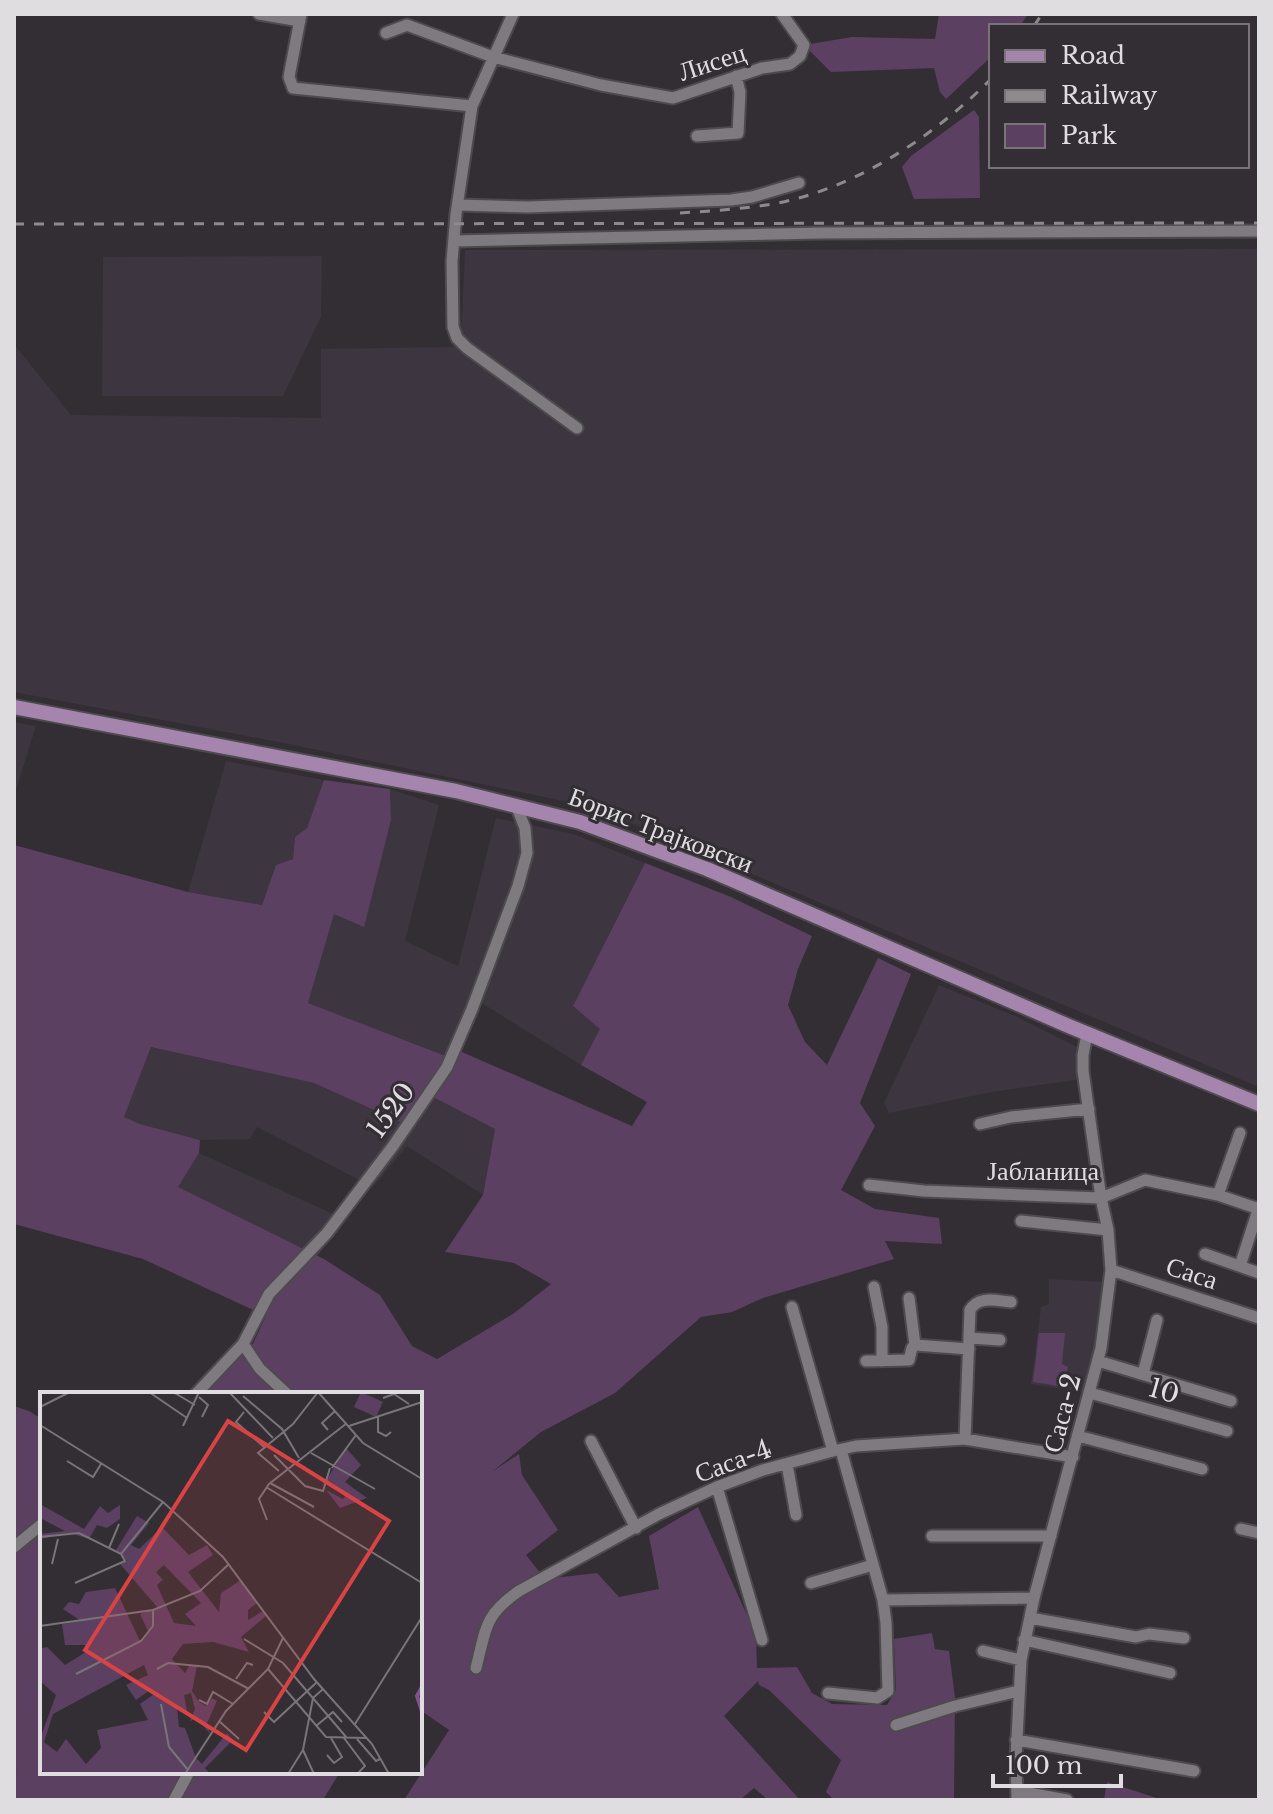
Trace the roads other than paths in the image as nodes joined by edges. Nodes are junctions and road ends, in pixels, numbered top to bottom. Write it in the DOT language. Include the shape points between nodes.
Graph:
graph roads {
  1 [pos="259,14"];
  2 [pos="513,14"];
  3 [pos="782,14"];
  4 [pos="300,18"];
  5 [pos="386,33"];
  6 [pos="493,57"];
  7 [pos="736,76"];
  8 [pos="472,106"];
  9 [pos="697,136"];
  10 [pos="799,183"];
  11 [pos="458,205"];
  12 [pos="1259,231"];
  13 [pos="454,241"];
  14 [pos="577,428"];
  15 [pos="14,707"];
  16 [pos="516,805"];
  17 [pos="556,815"];
  18 [pos="527,837"];
  19 [pos="1087,1034"];
  20 [pos="1259,1104"];
  21 [pos="1089,1109"];
  22 [pos="980,1124"];
  23 [pos="1240,1133"];
  24 [pos="869,1185"];
  25 [pos="1218,1195"];
  26 [pos="1101,1198"];
  27 [pos="1259,1208"];
  28 [pos="1021,1221"];
  29 [pos="1108,1230"];
  30 [pos="1205,1254"];
  31 [pos="1240,1266"];
  32 [pos="1111,1270"];
  33 [pos="1259,1273"];
  34 [pos="874,1287"];
  35 [pos="909,1298"];
  36 [pos="1011,1302"];
  37 [pos="792,1307"];
  38 [pos="1259,1318"];
  39 [pos="1157,1320"];
  40 [pos="1000,1340"];
  41 [pos="969,1343"];
  42 [pos="243,1344"];
  43 [pos="915,1345"];
  44 [pos="866,1361"];
  45 [pos="882,1361"];
  46 [pos="1098,1361"];
  47 [pos="1143,1374"];
  48 [pos="198,1392"];
  49 [pos="285,1392"];
  50 [pos="1090,1393"];
  51 [pos="1231,1401"];
  52 [pos="1227,1431"];
  53 [pos="1078,1436"];
  54 [pos="965,1439"];
  55 [pos="591,1441"];
  56 [pos="837,1450"];
  57 [pos="1073,1457"];
  58 [pos="787,1464"];
  59 [pos="1202,1469"];
  60 [pos="717,1487"];
  61 [pos="796,1515"];
  62 [pos="40,1526"];
  63 [pos="636,1528"];
  64 [pos="1241,1529"];
  65 [pos="1259,1533"];
  66 [pos="932,1536"];
  67 [pos="1051,1536"];
  68 [pos="14,1547"];
  69 [pos="873,1565"];
  70 [pos="811,1583"];
  71 [pos="1034,1598"];
  72 [pos="883,1600"];
  73 [pos="1030,1618"];
  74 [pos="1184,1638"];
  75 [pos="762,1640"];
  76 [pos="1024,1640"];
  77 [pos="983,1651"];
  78 [pos="1021,1660"];
  79 [pos="476,1668"];
  80 [pos="1170,1673"];
  81 [pos="1018,1691"];
  82 [pos="828,1693"];
  83 [pos="896,1725"];
  84 [pos="1016,1740"];
  85 [pos="1194,1771"];
  86 [pos="188,1774"];
  87 [pos="1017,1795"];
  88 [pos="174,1800"];
  89 [pos="1067,1800"];
  1 -- 4 [label="street"];
  2 -- 6 [label="street"];
  3 -- 7 [label="street, Лисец" via="804,45 800,56 785,65"];
  4 -- 8 [label="street" via="289,77 293,88"];
  5 -- 6 [label="street, Лисец" via="407,25"];
  6 -- 7 [label="street, Лисец" via="673,98"];
  6 -- 8 [label="street"];
  7 -- 9 [label="street" via="738,133"];
  8 -- 11 [label="street"];
  10 -- 11 [label="street" via="731,200"];
  11 -- 13 [label="street"];
  12 -- 13 [label="street"];
  13 -- 14 [label="street" via="452,313 457,338"];
  15 -- 16 [label="main road, Борис Трајковски"];
  16 -- 17 [label="main road, Борис Трајковски"];
  16 -- 18 [label="street, 1520"];
  17 -- 18 [label="street" via="533,823"];
  17 -- 19 [label="main road, Борис Трајковски" via="707,869"];
  18 -- 42 [label="street, 1520" via="518,886 447,1067 327,1233 269,1294"];
  19 -- 20 [label="main road, Борис Трајковски"];
  19 -- 21 [label="street, Саса-2" via="1083,1063"];
  21 -- 22 [label="street"];
  21 -- 26 [label="street, Саса-2"];
  23 -- 25 [label="street"];
  24 -- 26 [label="street, Јабланица"];
  25 -- 26 [label="street, Јабланица" via="1145,1180"];
  25 -- 27 [label="street, Јабланица"];
  26 -- 29 [label="street, Саса-2"];
  27 -- 31 [label="street"];
  28 -- 29 [label="street"];
  29 -- 32 [label="street, Саса-2"];
  30 -- 31 [label="street"];
  31 -- 33 [label="street"];
  32 -- 38 [label="street, Саса"];
  32 -- 46 [label="street, Саса-2"];
  34 -- 45 [label="street"];
  35 -- 43 [label="street"];
  36 -- 41 [label="street" via="973,1304"];
  37 -- 56 [label="street"];
  39 -- 47 [label="street"];
  40 -- 41 [label="street"];
  41 -- 43 [label="street"];
  41 -- 54 [label="street"];
  42 -- 48 [label="street, 1520"];
  42 -- 49 [label="street"];
  43 -- 45 [label="street" via="909,1360"];
  44 -- 45 [label="street"];
  46 -- 47 [label="street"];
  46 -- 50 [label="street, Саса-2"];
  47 -- 51 [label="street"];
  50 -- 52 [label="street, 10"];
  50 -- 53 [label="street, Саса-2"];
  53 -- 57 [label="street, Саса-2"];
  53 -- 59 [label="street"];
  54 -- 56 [label="street, Саса-4"];
  54 -- 57 [label="street, Саса-4"];
  55 -- 63 [label="street"];
  56 -- 58 [label="street, Саса-4"];
  56 -- 69 [label="street"];
  57 -- 67 [label="street, Саса-2"];
  58 -- 60 [label="street, Саса-4"];
  58 -- 61 [label="street"];
  60 -- 63 [label="street, Саса-4"];
  60 -- 75 [label="street"];
  62 -- 68 [label="street"];
  63 -- 79 [label="street, Саса-4" via="501,1603 488,1621"];
  64 -- 65 [label="street"];
  66 -- 67 [label="street"];
  67 -- 71 [label="street, Саса-2"];
  69 -- 70 [label="street"];
  69 -- 72 [label="street"];
  71 -- 72 [label="street"];
  71 -- 73 [label="street, Саса-2"];
  72 -- 82 [label="street" via="888,1691 877,1698"];
  73 -- 74 [label="street" via="1136,1637"];
  73 -- 76 [label="street, Саса-2"];
  76 -- 78 [label="street, Саса-2"];
  76 -- 80 [label="street"];
  77 -- 78 [label="street"];
  78 -- 81 [label="street, Саса-2"];
  81 -- 83 [label="street"];
  81 -- 84 [label="street, Саса-2"];
  84 -- 85 [label="street"];
  84 -- 87 [label="street, Саса-2"];
  86 -- 88 [label="street"];
  87 -- 89 [label="street"];
}
